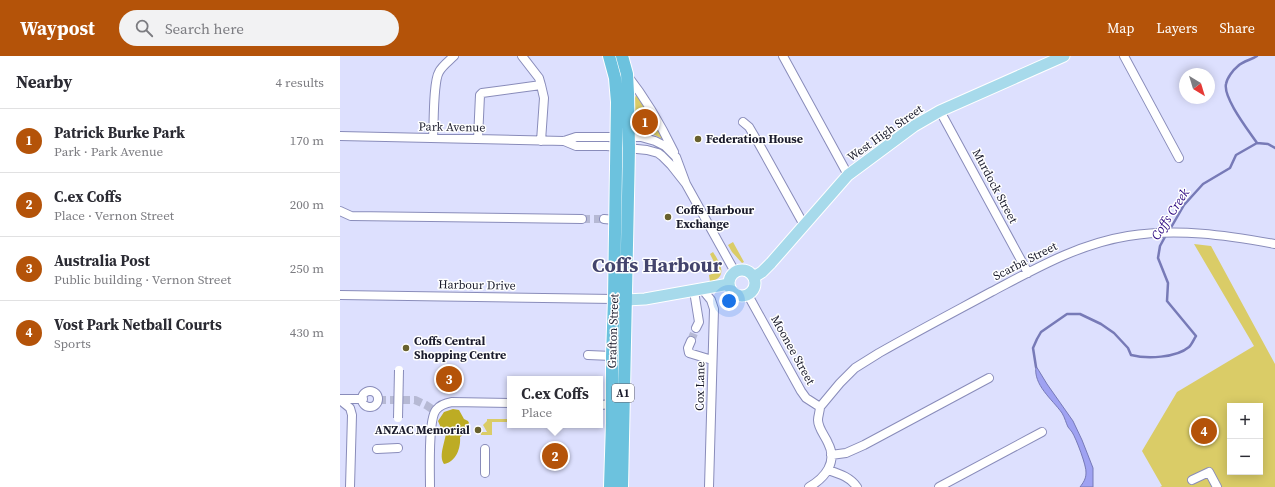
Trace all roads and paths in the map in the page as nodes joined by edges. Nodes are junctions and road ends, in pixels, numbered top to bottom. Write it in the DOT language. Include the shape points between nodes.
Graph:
graph roads {
  1 [pos="454,56"];
  2 [pos="522,56"];
  3 [pos="609,56"];
  4 [pos="622,56"];
  5 [pos="783,56"];
  6 [pos="1064,56"];
  7 [pos="1124,56"];
  8 [pos="627,74"];
  9 [pos="541,85"];
  10 [pos="940,111"];
  11 [pos="743,122"];
  12 [pos="340,136"];
  13 [pos="433,138"];
  14 [pos="478,139"];
  15 [pos="542,140"];
  16 [pos="622,142"];
  17 [pos="676,157"];
  18 [pos="1179,158"];
  19 [pos="848,175"];
  20 [pos="686,184"];
  21 [pos="340,210"];
  22 [pos="582,219"];
  23 [pos="804,225"];
  24 [pos="1275,244"];
  25 [pos="735,272"];
  26 [pos="1028,273"];
  27 [pos="754,277"];
  28 [pos="729,284"];
  29 [pos="698,290"];
  30 [pos="340,295"];
  31 [pos="748,295"];
  32 [pos="620,299"];
  33 [pos="696,328"];
  34 [pos="691,341"];
  35 [pos="588,355"];
  36 [pos="612,356"];
  37 [pos="712,360"];
  38 [pos="399,370"];
  39 [pos="989,378"];
  40 [pos="340,399"];
  41 [pos="363,399"];
  42 [pos="507,403"];
  43 [pos="606,404"];
  44 [pos="820,407"];
  45 [pos="398,418"];
  46 [pos="1042,432"];
  47 [pos="398,448"];
  48 [pos="377,449"];
  49 [pos="485,449"];
  50 [pos="831,455"];
  51 [pos="828,470"];
  52 [pos="485,473"];
  53 [pos="1192,480"];
  54 [pos="350,487"];
  55 [pos="430,487"];
  56 [pos="610,487"];
  57 [pos="622,487"];
  58 [pos="709,487"];
  59 [pos="809,487"];
  60 [pos="857,487"];
  61 [pos="939,487"];
  62 [pos="1217,487"];
  1 -- 13 [label="street" via="438,73"];
  2 -- 9 [label="street" via="540,78"];
  3 -- 16 [label="highway, Grafton Street / A1" via="617,90"];
  4 -- 8 [label="highway, Grafton Street / A1"];
  5 -- 19 [label="street"];
  6 -- 10 [label="main road, West High Street"];
  7 -- 18 [label="street"];
  8 -- 16 [label="highway, Grafton Street / A1" via="628,93"];
  8 -- 17 [label="street" via="654,115"];
  9 -- 14 [label="street" via="482,93"];
  9 -- 15 [label="street" via="544,98"];
  10 -- 19 [label="main road, West High Street" via="914,126"];
  10 -- 26 [label="street, Murdock Street"];
  11 -- 23 [label="street" via="754,135"];
  12 -- 13 [label="street, Park Avenue"];
  13 -- 14 [label="street, Park Avenue"];
  14 -- 15 [label="street, Park Avenue"];
  15 -- 16 [label="street, Park Avenue" via="564,141 576,137"];
  16 -- 17 [label="street, Park Avenue" via="641,137 665,146"];
  16 -- 20 [label="street, Park Avenue" via="658,153 672,165"];
  16 -- 32 [label="highway, Grafton Street / A1"];
  16 -- 32 [label="highway, Grafton Street / A1" via="610,220"];
  17 -- 20 [label="street, Park Avenue"];
  19 -- 23 [label="main road, West High Street"];
  20 -- 25 [label="street"];
  21 -- 22 [label="street" via="351,216"];
  23 -- 27 [label="main road, West High Street" via="771,263"];
  24 -- 26 [label="street, Scarba Street" via="1207,233 1146,234 1107,240 1082,248"];
  25 -- 27 [label="main road" via="746,271"];
  25 -- 28 [label="main road"];
  26 -- 44 [label="street, Scarba Street" via="879,353 856,368"];
  27 -- 31 [label="main road" via="754,289"];
  28 -- 29 [label="main road"];
  28 -- 31 [label="main road" via="735,295"];
  29 -- 32 [label="main road" via="645,299"];
  29 -- 33 [label="street" via="699,322"];
  29 -- 37 [label="street, Cox Lane" via="711,300 714,309"];
  30 -- 32 [label="street, Harbour Drive"];
  31 -- 44 [label="street, Moonee Street" via="801,391 806,398"];
  32 -- 36 [label="highway, Grafton Street / A1"];
  32 -- 57 [label="highway, Grafton Street / A1"];
  34 -- 37 [label="street" via="689,353"];
  35 -- 36 [label="street"];
  36 -- 43 [label="highway, Grafton Street / A1"];
  37 -- 58 [label="street, Cox Lane"];
  38 -- 45 [label="street, bridge"];
  39 -- 50 [label="street" via="864,445 846,453"];
  40 -- 41 [label="street"];
  40 -- 54 [label="street" via="350,408 352,415"];
  42 -- 55 [label="street" via="452,402 435,411 431,422"];
  43 -- 56 [label="highway, Grafton Street / A1"];
  44 -- 50 [label="street" via="818,420 830,446"];
  46 -- 61 [label="street"];
  47 -- 48 [label="street"];
  49 -- 52 [label="street"];
  50 -- 51 [label="street"];
  51 -- 59 [label="street" via="821,480"];
  51 -- 60 [label="street" via="847,477"];
  53 -- 62 [label="street" via="1209,472"];
}
